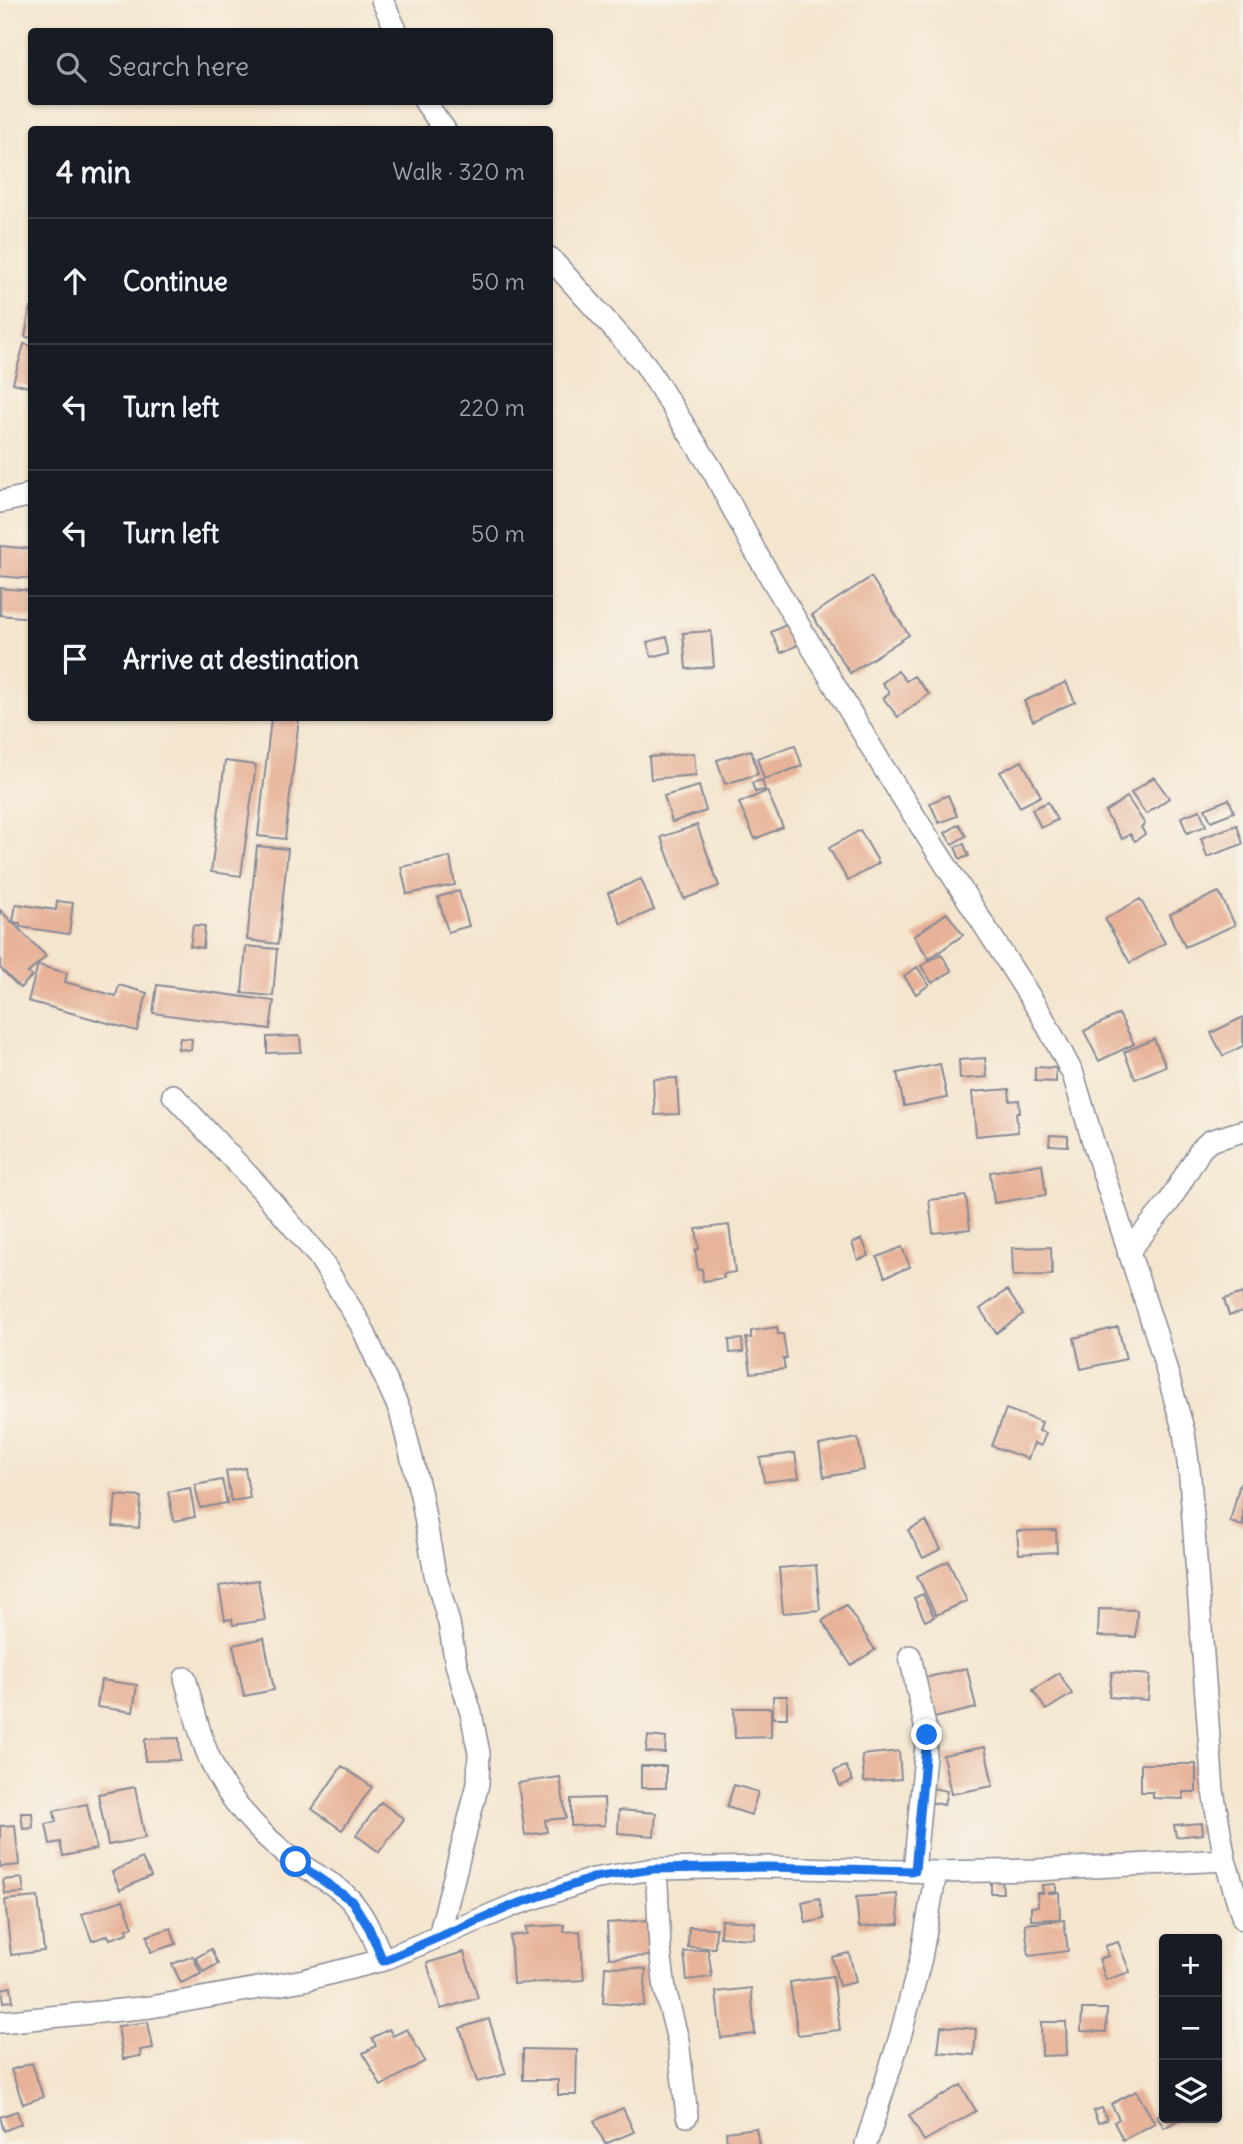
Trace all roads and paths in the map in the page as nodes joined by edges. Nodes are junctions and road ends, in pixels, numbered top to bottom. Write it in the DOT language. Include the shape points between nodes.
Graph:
graph roads {
  1 [pos="383,0"];
  2 [pos="395,28"];
  3 [pos="427,105"];
  4 [pos="442,126"];
  5 [pos="553,261"];
  6 [pos="28,495"];
  7 [pos="0,502"];
  8 [pos="173,1095"];
  9 [pos="1243,1131"];
  10 [pos="1128,1252"];
  11 [pos="910,1656"];
  12 [pos="185,1678"];
  13 [pos="1225,1860"];
  14 [pos="653,1869"];
  15 [pos="925,1872"];
  16 [pos="1238,1882"];
  17 [pos="1243,1919"];
  18 [pos="439,1936"];
  19 [pos="383,1961"];
  20 [pos="0,2022"];
  21 [pos="687,2116"];
  22 [pos="866,2144"];
  1 -- 2 [label="street"];
  3 -- 4 [label="street"];
  5 -- 10 [label="street" via="645,364 713,471 883,767 1041,1014 1073,1074"];
  6 -- 7 [label="street"];
  8 -- 18 [label="street" via="319,1257 361,1325 400,1411 480,1753 478,1784"];
  9 -- 10 [label="street" via="1210,1141 1201,1149 1169,1202"];
  10 -- 13 [label="street" via="1184,1432 1213,1791"];
  11 -- 15 [label="street" via="927,1735"];
  12 -- 19 [label="street" via="205,1748 235,1803 296,1862 352,1901"];
  13 -- 15 [label="street"];
  13 -- 16 [label="street"];
  14 -- 15 [label="street"];
  14 -- 18 [label="street" via="593,1878"];
  14 -- 21 [label="street" via="665,1989 678,2040"];
  15 -- 22 [label="street" via="921,1958"];
  16 -- 17 [label="street"];
  18 -- 19 [label="street"];
  19 -- 20 [label="street" via="151,2007"];
}
